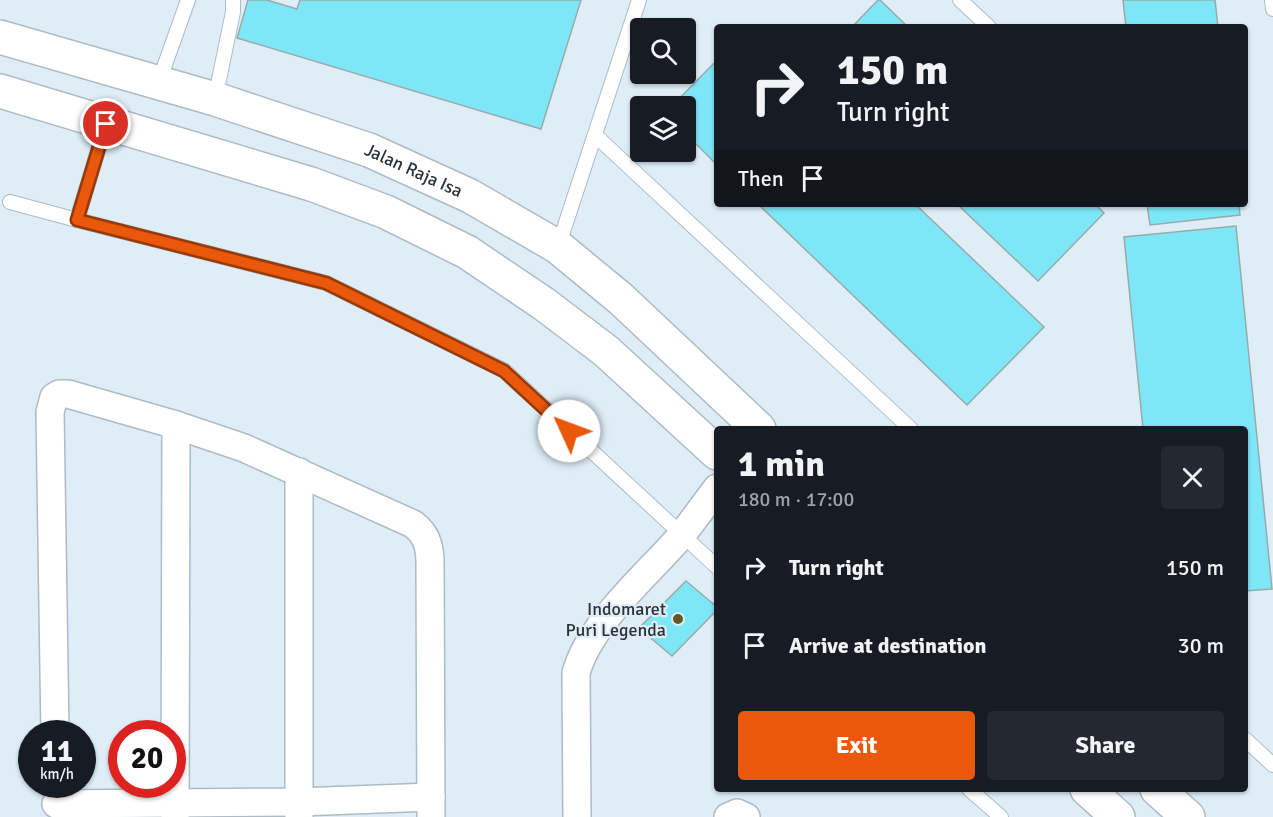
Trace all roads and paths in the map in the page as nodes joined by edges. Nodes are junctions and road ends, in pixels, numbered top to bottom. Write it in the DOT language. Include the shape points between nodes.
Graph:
graph roads {
  1 [pos="188,0"];
  2 [pos="233,0"];
  3 [pos="639,0"];
  4 [pos="960,0"];
  5 [pos="1272,0"];
  6 [pos="1273,9"];
  7 [pos="986,24"];
  8 [pos="0,37"];
  9 [pos="158,84"];
  10 [pos="0,91"];
  11 [pos="215,99"];
  12 [pos="106,124"];
  13 [pos="143,134"];
  14 [pos="596,136"];
  15 [pos="195,149"];
  16 [pos="9,202"];
  17 [pos="77,220"];
  18 [pos="558,247"];
  19 [pos="176,425"];
  20 [pos="756,426"];
  21 [pos="908,426"];
  22 [pos="714,450"];
  23 [pos="299,472"];
  24 [pos="714,492"];
  25 [pos="681,536"];
  26 [pos="714,564"];
  27 [pos="55,720"];
  28 [pos="1248,742"];
  29 [pos="1273,765"];
  30 [pos="972,792"];
  31 [pos="1090,792"];
  32 [pos="1160,792"];
  33 [pos="56,802"];
  34 [pos="431,807"];
  35 [pos="299,809"];
  36 [pos="175,810"];
  37 [pos="577,817"];
  38 [pos="728,817"];
  39 [pos="746,817"];
  40 [pos="1001,817"];
  41 [pos="1118,817"];
  42 [pos="1188,817"];
  1 -- 9 [label="lane"];
  2 -- 11 [label="lane"];
  3 -- 14 [label="lane"];
  4 -- 7 [label="lane"];
  5 -- 6 [label="lane"];
  8 -- 9 [label="main road, Jalan Raja Isa"];
  9 -- 11 [label="main road, Jalan Raja Isa"];
  9 -- 13 [label="main road"];
  10 -- 12 [label="main road"];
  11 -- 15 [label="main road"];
  11 -- 18 [label="main road, Jalan Raja Isa" via="369,150 470,196"];
  12 -- 13 [label="main road"];
  12 -- 17 [label="lane"];
  13 -- 15 [label="main road"];
  14 -- 18 [label="lane"];
  14 -- 21 [label="lane"];
  15 -- 22 [label="main road" via="311,184 386,212 467,252 606,351"];
  16 -- 17 [label="lane"];
  17 -- 25 [label="lane" via="326,283 504,371"];
  18 -- 20 [label="main road, Jalan Raja Isa" via="621,299"];
  19 -- 23 [label="street"];
  19 -- 27 [label="street" via="68,394 54,397 50,412"];
  19 -- 36 [label="street"];
  23 -- 34 [label="street" via="413,524 428,540"];
  23 -- 35 [label="street"];
  24 -- 25 [label="street"];
  25 -- 26 [label="lane"];
  25 -- 37 [label="street" via="596,630 579,660"];
  28 -- 29 [label="lane"];
  30 -- 40 [label="lane"];
  31 -- 41 [label="main road"];
  32 -- 42 [label="main road"];
  33 -- 36 [label="street"];
  34 -- 35 [label="street"];
  35 -- 36 [label="street"];
  38 -- 39 [label="street" via="737,813"];
}
